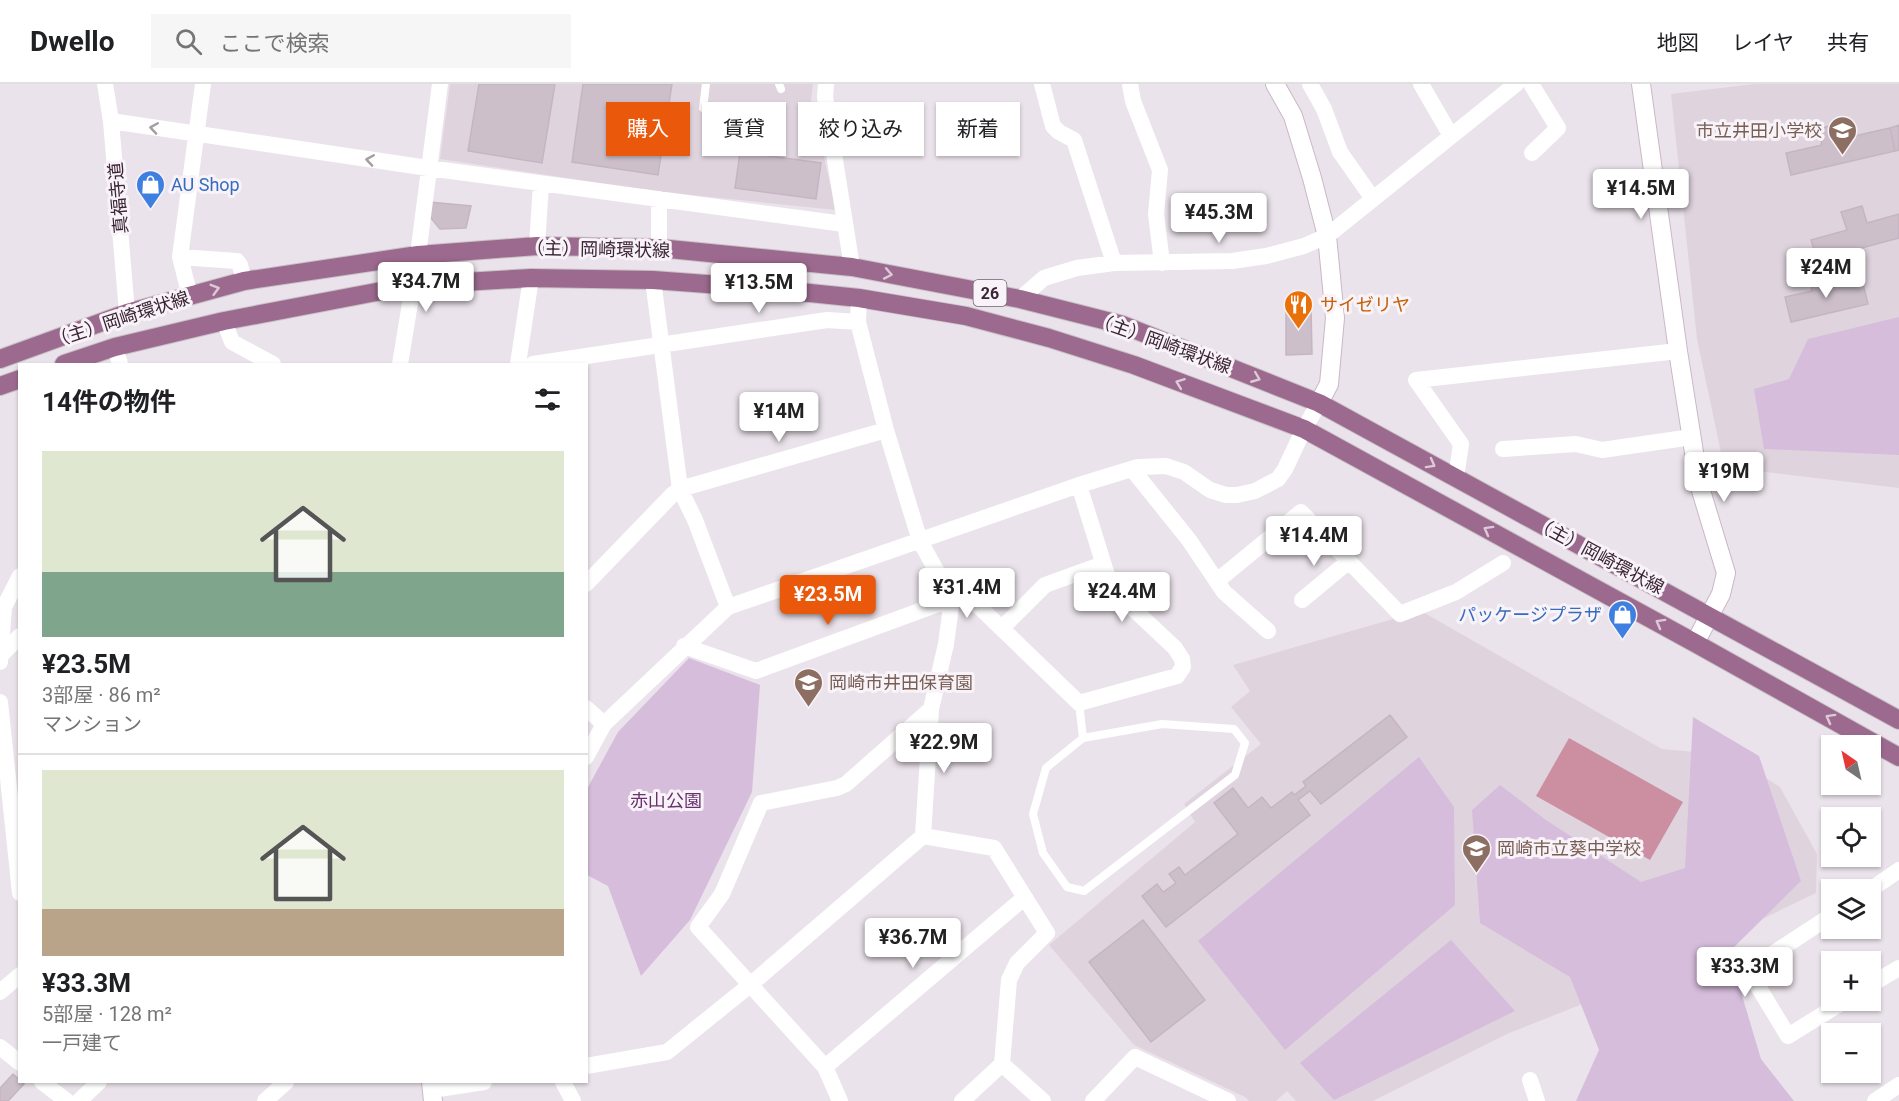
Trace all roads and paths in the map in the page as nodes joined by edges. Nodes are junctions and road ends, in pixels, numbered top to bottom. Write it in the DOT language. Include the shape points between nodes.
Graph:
graph roads {
  1 [pos="105,84"];
  2 [pos="203,84"];
  3 [pos="440,84"];
  4 [pos="706,84"];
  5 [pos="826,84"];
  6 [pos="1042,84"];
  7 [pos="1130,84"];
  8 [pos="1275,84"];
  9 [pos="1310,84"];
  10 [pos="1421,84"];
  11 [pos="1531,84"];
  12 [pos="1641,84"];
  13 [pos="1511,85"];
  14 [pos="704,102"];
  15 [pos="111,121"];
  16 [pos="197,134"];
  17 [pos="1451,136"];
  18 [pos="1532,153"];
  19 [pos="428,168"];
  20 [pos="542,184"];
  21 [pos="659,199"];
  22 [pos="1373,199"];
  23 [pos="844,224"];
  24 [pos="1327,236"];
  25 [pos="537,246"];
  26 [pos="659,248"];
  27 [pos="418,255"];
  28 [pos="180,256"];
  29 [pos="1114,263"];
  30 [pos="1162,263"];
  31 [pos="852,267"];
  32 [pos="531,278"];
  33 [pos="653,279"];
  34 [pos="244,281"];
  35 [pos="412,285"];
  36 [pos="190,296"];
  37 [pos="860,298"];
  38 [pos="1020,299"];
  39 [pos="127,313"];
  40 [pos="224,321"];
  41 [pos="858,322"];
  42 [pos="662,344"];
  43 [pos="1678,351"];
  44 [pos="117,356"];
  45 [pos="0,359"];
  46 [pos="71,363"];
  47 [pos="271,363"];
  48 [pos="400,363"];
  49 [pos="518,363"];
  50 [pos="539,363"];
  51 [pos="18,380"];
  52 [pos="0,386"];
  53 [pos="1319,403"];
  54 [pos="1304,429"];
  55 [pos="886,430"];
  56 [pos="1692,437"];
  57 [pos="1503,449"];
  58 [pos="1132,469"];
  59 [pos="1456,477"];
  60 [pos="1079,485"];
  61 [pos="680,489"];
  62 [pos="920,541"];
  63 [pos="1349,561"];
  64 [pos="1503,563"];
  65 [pos="1103,564"];
  66 [pos="18,579"];
  67 [pos="1217,581"];
  68 [pos="588,582"];
  69 [pos="952,598"];
  70 [pos="1302,600"];
  71 [pos="2,606"];
  72 [pos="728,607"];
  73 [pos="1711,615"];
  74 [pos="1002,628"];
  75 [pos="1268,631"];
  76 [pos="18,638"];
  77 [pos="1695,643"];
  78 [pos="684,646"];
  79 [pos="1,658"];
  80 [pos="0,702"];
  81 [pos="1079,704"];
  82 [pos="931,709"];
  83 [pos="588,710"];
  84 [pos="1899,720"];
  85 [pos="604,724"];
  86 [pos="1083,738"];
  87 [pos="588,753"];
  88 [pos="1899,757"];
  89 [pos="10,814"];
  90 [pos="923,836"];
  91 [pos="1899,870"];
  92 [pos="18,877"];
  93 [pos="1881,882"];
  94 [pos="1024,898"];
  95 [pos="1821,922"];
  96 [pos="1899,968"];
  97 [pos="18,977"];
  98 [pos="1881,979"];
  99 [pos="750,986"];
  100 [pos="0,992"];
  101 [pos="1828,1011"];
  102 [pos="0,1047"];
  103 [pos="18,1061"];
  104 [pos="1002,1064"];
  105 [pos="588,1066"];
  106 [pos="825,1067"];
  107 [pos="1530,1080"];
  108 [pos="43,1083"];
  109 [pos="61,1083"];
  110 [pos="97,1083"];
  111 [pos="285,1083"];
  112 [pos="478,1083"];
  113 [pos="564,1083"];
  114 [pos="1899,1085"];
  115 [pos="432,1091"];
  116 [pos="70,1101"];
  117 [pos="266,1101"];
  118 [pos="573,1101"];
  119 [pos="840,1101"];
  120 [pos="962,1101"];
  121 [pos="1043,1101"];
  122 [pos="1094,1101"];
  123 [pos="1228,1101"];
  124 [pos="1536,1101"];
  125 [pos="1875,1101"];
  1 -- 15 [label="street, 真福寺道"];
  2 -- 16 [label="street"];
  3 -- 19 [label="street"];
  4 -- 14 [label="lane"];
  5 -- 23 [label="street"];
  6 -- 29 [label="street" via="1053,126 1074,140"];
  7 -- 30 [label="street" via="1160,170 1156,214"];
  8 -- 24 [label="street" via="1293,116"];
  9 -- 22 [label="street" via="1340,152"];
  10 -- 17 [label="street"];
  11 -- 18 [label="street" via="1558,128"];
  12 -- 43 [label="street"];
  13 -- 17 [label="street"];
  16 -- 15 [label="street, one-way"];
  15 -- 39 [label="street, 真福寺道"];
  19 -- 16 [label="street, one-way"];
  16 -- 28 [label="street"];
  17 -- 22 [label="street"];
  19 -- 20 [label="street"];
  19 -- 27 [label="street"];
  20 -- 21 [label="street"];
  20 -- 25 [label="street"];
  21 -- 23 [label="street"];
  21 -- 26 [label="street"];
  22 -- 24 [label="street"];
  23 -- 31 [label="street"];
  24 -- 30 [label="street" via="1266,256"];
  24 -- 53 [label="street" via="1335,318 1329,384"];
  25 -- 26 [label="main road, （主）岡崎環状線 / 26"];
  25 -- 27 [label="main road, （主）岡崎環状線 / 26"];
  26 -- 31 [label="main road, （主）岡崎環状線 / 26"];
  27 -- 34 [label="main road, （主）岡崎環状線 / 26"];
  27 -- 35 [label="street"];
  28 -- 34 [label="street" via="237,261"];
  28 -- 36 [label="street"];
  29 -- 30 [label="street"];
  29 -- 38 [label="street" via="1044,278"];
  31 -- 38 [label="main road, （主）岡崎環状線 / 26, one-way"];
  32 -- 33 [label="main road, （主）岡崎環状線 / 26"];
  32 -- 35 [label="main road, （主）岡崎環状線 / 26"];
  32 -- 49 [label="street"];
  33 -- 37 [label="main road, （主）岡崎環状線 / 26"];
  33 -- 42 [label="street"];
  36 -- 34 [label="main road, （主）岡崎環状線 / 26, one-way"];
  35 -- 40 [label="main road, （主）岡崎環状線 / 26"];
  35 -- 48 [label="street"];
  36 -- 39 [label="main road, （主）岡崎環状線 / 26"];
  37 -- 41 [label="street"];
  54 -- 37 [label="main road, （主）岡崎環状線 / 26, one-way" via="1134,365 1049,338 966,316"];
  38 -- 53 [label="main road, （主）岡崎環状線 / 26, one-way" via="1122,325"];
  39 -- 45 [label="main road, （主）岡崎環状線 / 26"];
  40 -- 44 [label="main road, （主）岡崎環状線 / 26"];
  40 -- 47 [label="street" via="232,342"];
  41 -- 42 [label="street" via="827,320"];
  41 -- 55 [label="street"];
  42 -- 50 [label="street"];
  42 -- 61 [label="street"];
  43 -- 56 [label="street"];
  43 -- 59 [label="street" via="1416,380 1461,444"];
  44 -- 46 [label="main road, （主）岡崎環状線 / 26"];
  51 -- 52 [label="main road"];
  53 -- 54 [label="street"];
  53 -- 59 [label="main road, （主）岡崎環状線 / 26, one-way"];
  54 -- 58 [label="street" via="1278,479 1256,491 1226,495 1166,466"];
  77 -- 54 [label="main road, （主）岡崎環状線 / 26, one-way"];
  55 -- 61 [label="street"];
  55 -- 62 [label="street"];
  56 -- 57 [label="street" via="1602,450 1576,444"];
  56 -- 73 [label="street" via="1699,484 1726,573"];
  58 -- 60 [label="street"];
  58 -- 67 [label="street"];
  59 -- 73 [label="main road, （主）岡崎環状線 / 26"];
  60 -- 62 [label="street"];
  60 -- 65 [label="street"];
  61 -- 68 [label="street"];
  61 -- 72 [label="street"];
  62 -- 69 [label="street"];
  62 -- 72 [label="street"];
  63 -- 64 [label="street" via="1400,614 1456,592"];
  63 -- 67 [label="street" via="1302,513"];
  63 -- 70 [label="street"];
  65 -- 74 [label="street" via="1045,585"];
  65 -- 81 [label="street" via="1111,588 1175,648 1183,667 1177,676"];
  66 -- 71 [label="street"];
  67 -- 75 [label="street"];
  69 -- 74 [label="street" via="969,597"];
  69 -- 78 [label="street" via="756,671"];
  69 -- 82 [label="street"];
  71 -- 79 [label="street"];
  72 -- 78 [label="street"];
  73 -- 77 [label="street"];
  73 -- 84 [label="main road, （主）岡崎環状線 / 26"];
  74 -- 81 [label="street"];
  76 -- 79 [label="street"];
  88 -- 77 [label="main road, （主）岡崎環状線 / 26, one-way"];
  78 -- 85 [label="street"];
  80 -- 89 [label="street"];
  81 -- 86 [label="lane"];
  82 -- 90 [label="street"];
  82 -- 99 [label="street" via="846,784 761,802 722,894 698,927"];
  83 -- 85 [label="street"];
  85 -- 87 [label="street"];
  86 -- 86 [label="lane" via="1046,768 1033,814 1043,853 1067,887 1084,891 1235,775 1245,743 1234,729 1162,724"];
  89 -- 92 [label="street"];
  90 -- 94 [label="street" via="994,848"];
  90 -- 99 [label="street"];
  91 -- 93 [label="street"];
  94 -- 104 [label="street" via="1047,933 1017,963 1009,980"];
  94 -- 106 [label="street"];
  95 -- 101 [label="street" via="1748,970 1788,1036"];
  96 -- 98 [label="street"];
  97 -- 100 [label="street"];
  99 -- 105 [label="street" via="667,1053"];
  99 -- 106 [label="street"];
  102 -- 103 [label="street"];
  104 -- 120 [label="street"];
  104 -- 121 [label="street"];
  106 -- 119 [label="street"];
  107 -- 124 [label="street"];
  108 -- 116 [label="street"];
  109 -- 116 [label="street"];
  110 -- 116 [label="street"];
  111 -- 117 [label="street"];
  112 -- 115 [label="street"];
  113 -- 118 [label="street"];
  114 -- 125 [label="street"];
  122 -- 123 [label="street" via="1135,1057"];
}
